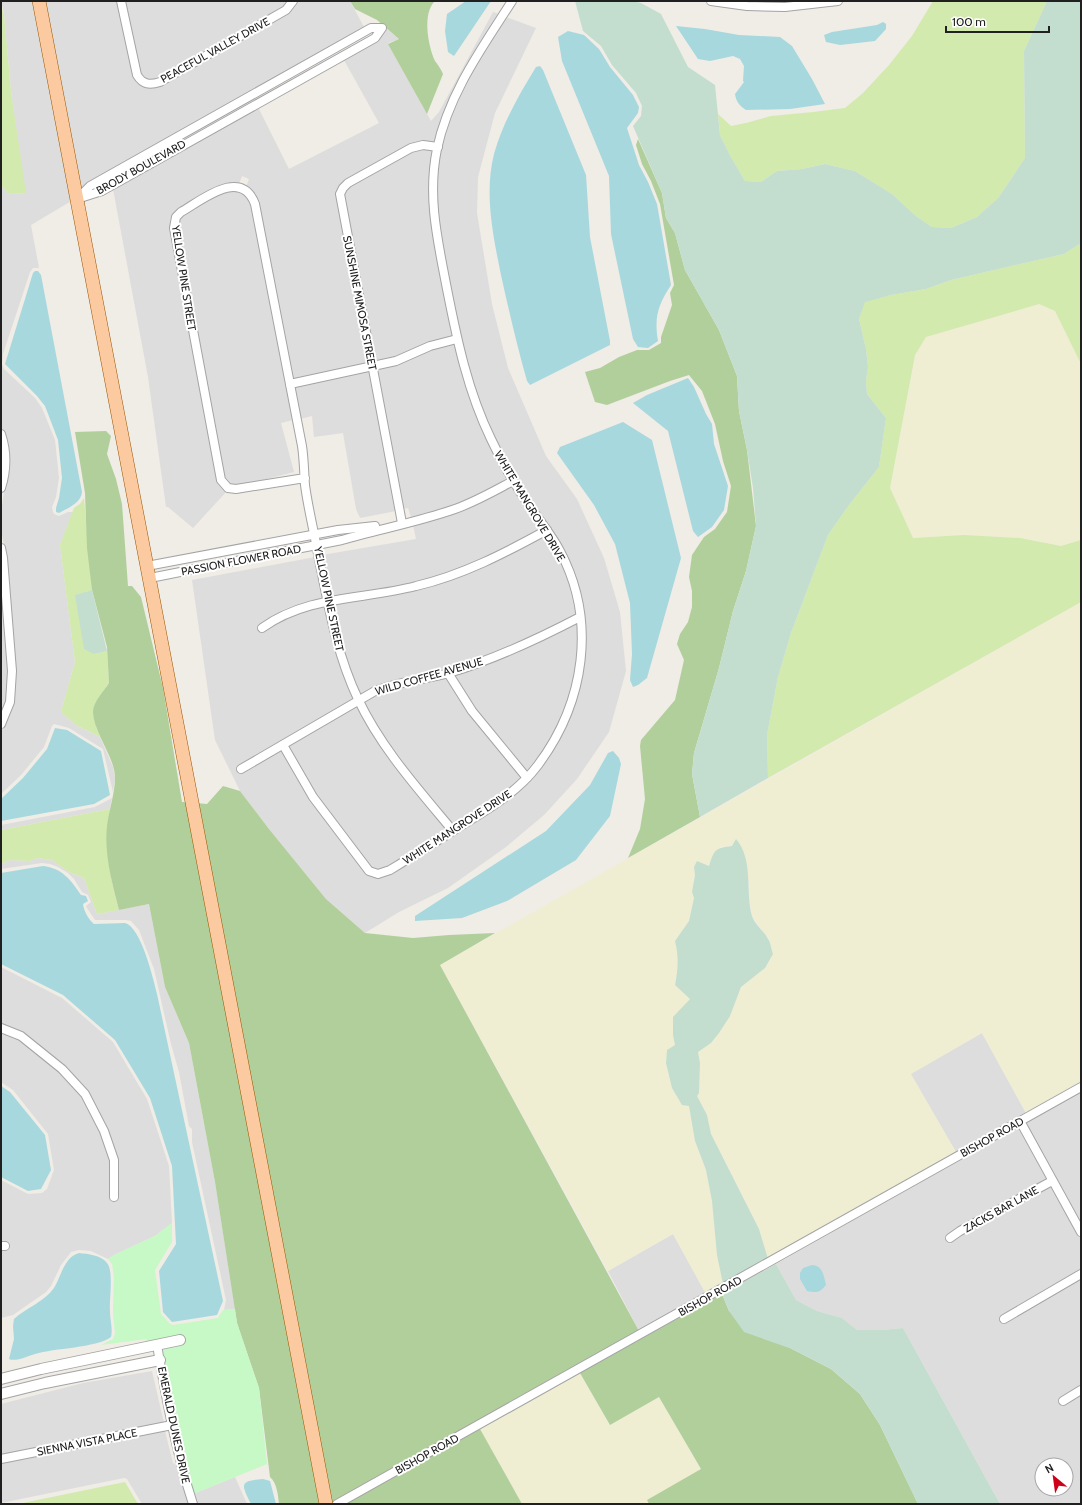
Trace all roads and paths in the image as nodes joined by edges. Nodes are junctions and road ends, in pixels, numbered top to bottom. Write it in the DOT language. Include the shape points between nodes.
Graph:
graph roads {
  1 [pos="39,1"];
  2 [pos="122,1"];
  3 [pos="293,1"];
  4 [pos="512,1"];
  5 [pos="711,1"];
  6 [pos="838,1"];
  7 [pos="438,147"];
  8 [pos="77,199"];
  9 [pos="457,339"];
  10 [pos="372,366"];
  11 [pos="290,384"];
  12 [pos="1,434"];
  13 [pos="304,478"];
  14 [pos="513,481"];
  15 [pos="1,488"];
  16 [pos="402,523"];
  17 [pos="547,530"];
  18 [pos="314,534"];
  19 [pos="317,545"];
  20 [pos="1,548"];
  21 [pos="2,558"];
  22 [pos="148,572"];
  23 [pos="327,601"];
  24 [pos="580,617"];
  25 [pos="262,628"];
  26 [pos="448,673"];
  27 [pos="358,700"];
  28 [pos="1,724"];
  29 [pos="283,744"];
  30 [pos="241,769"];
  31 [pos="527,778"];
  32 [pos="452,832"];
  33 [pos="1,1028"];
  34 [pos="1081,1087"];
  35 [pos="1020,1121"];
  36 [pos="1052,1181"];
  37 [pos="114,1197"];
  38 [pos="1081,1232"];
  39 [pos="950,1238"];
  40 [pos="1081,1274"];
  41 [pos="1004,1319"];
  42 [pos="180,1340"];
  43 [pos="157,1344"];
  44 [pos="160,1360"];
  45 [pos="1,1379"];
  46 [pos="1081,1390"];
  47 [pos="1,1394"];
  48 [pos="1063,1401"];
  49 [pos="172,1425"];
  50 [pos="1,1459"];
  51 [pos="193,1504"];
  52 [pos="326,1504"];
  53 [pos="337,1504"];
  1 -- 8 [label="main road"];
  2 -- 3 [label="street, PEACEFUL VALLEY DRIVE" via="137,75 146,84 160,82 286,10"];
  4 -- 7 [label="street, WHITE MANGROVE DRIVE" via="465,74 445,119"];
  5 -- 6 [label="street" via="747,6 785,7"];
  7 -- 9 [label="street, WHITE MANGROVE DRIVE" via="433,178 434,219"];
  7 -- 10 [label="street, SUNSHINE MIMOSA STREET" via="423,145 411,148 348,183 340,194"];
  8 -- 8 [label="street, BRODY BOULEVARD" via="102,191 375,38 382,28 371,28 94,184"];
  8 -- 22 [label="main road"];
  9 -- 10 [label="street" via="430,346 404,359"];
  9 -- 14 [label="street, WHITE MANGROVE DRIVE" via="465,373 481,418"];
  10 -- 11 [label="street"];
  10 -- 16 [label="street, SUNSHINE MIMOSA STREET"];
  11 -- 13 [label="street, YELLOW PINE STREET" via="304,462"];
  11 -- 13 [label="street, YELLOW PINE STREET" via="254,204 243,185 224,188 181,212 174,222 220,476 225,486 236,489"];
  12 -- 15 [label="street" via="6,460"];
  13 -- 18 [label="street, YELLOW PINE STREET"];
  14 -- 16 [label="street, PASSION FLOWER ROAD" via="456,509"];
  14 -- 17 [label="street, WHITE MANGROVE DRIVE"];
  16 -- 18 [label="street, PASSION FLOWER ROAD"];
  16 -- 19 [label="street, PASSION FLOWER ROAD"];
  17 -- 23 [label="street" via="491,560 449,576 402,590"];
  17 -- 24 [label="street, WHITE MANGROVE DRIVE" via="566,564"];
  18 -- 19 [label="street, YELLOW PINE STREET"];
  18 -- 22 [label="street, PASSION FLOWER ROAD"];
  19 -- 22 [label="street, PASSION FLOWER ROAD"];
  19 -- 23 [label="street, YELLOW PINE STREET"];
  20 -- 21 [label="street"];
  21 -- 28 [label="street" via="12,671 10,702"];
  22 -- 52 [label="main road"];
  23 -- 25 [label="street" via="284,614"];
  23 -- 27 [label="street, YELLOW PINE STREET" via="339,650"];
  24 -- 26 [label="street, WILD COFFEE AVENUE" via="516,649"];
  24 -- 31 [label="street, WHITE MANGROVE DRIVE" via="582,647 574,697 551,746"];
  26 -- 27 [label="street, WILD COFFEE AVENUE" via="388,686"];
  26 -- 31 [label="street" via="472,712"];
  27 -- 29 [label="street, WILD COFFEE AVENUE"];
  27 -- 32 [label="street, YELLOW PINE STREET" via="400,766"];
  29 -- 30 [label="street, WILD COFFEE AVENUE"];
  29 -- 32 [label="street, WHITE MANGROVE DRIVE" via="313,796 369,871 378,874 390,870"];
  31 -- 32 [label="street, WHITE MANGROVE DRIVE" via="506,796"];
  33 -- 37 [label="street" via="21,1036 62,1068 85,1094 104,1131 114,1160"];
  34 -- 35 [label="street, BISHOP ROAD"];
  35 -- 36 [label="street"];
  35 -- 53 [label="street, BISHOP ROAD"];
  36 -- 38 [label="street"];
  36 -- 39 [label="street, ZACKS BAR LANE"];
  40 -- 41 [label="street"];
  42 -- 43 [label="street"];
  43 -- 44 [label="street, EMERALD DUNES DRIVE"];
  43 -- 45 [label="street"];
  44 -- 47 [label="street"];
  44 -- 49 [label="street, EMERALD DUNES DRIVE"];
  46 -- 48 [label="street"];
  49 -- 50 [label="street, SIENNA VISTA PLACE"];
  49 -- 51 [label="street, EMERALD DUNES DRIVE"];
}
